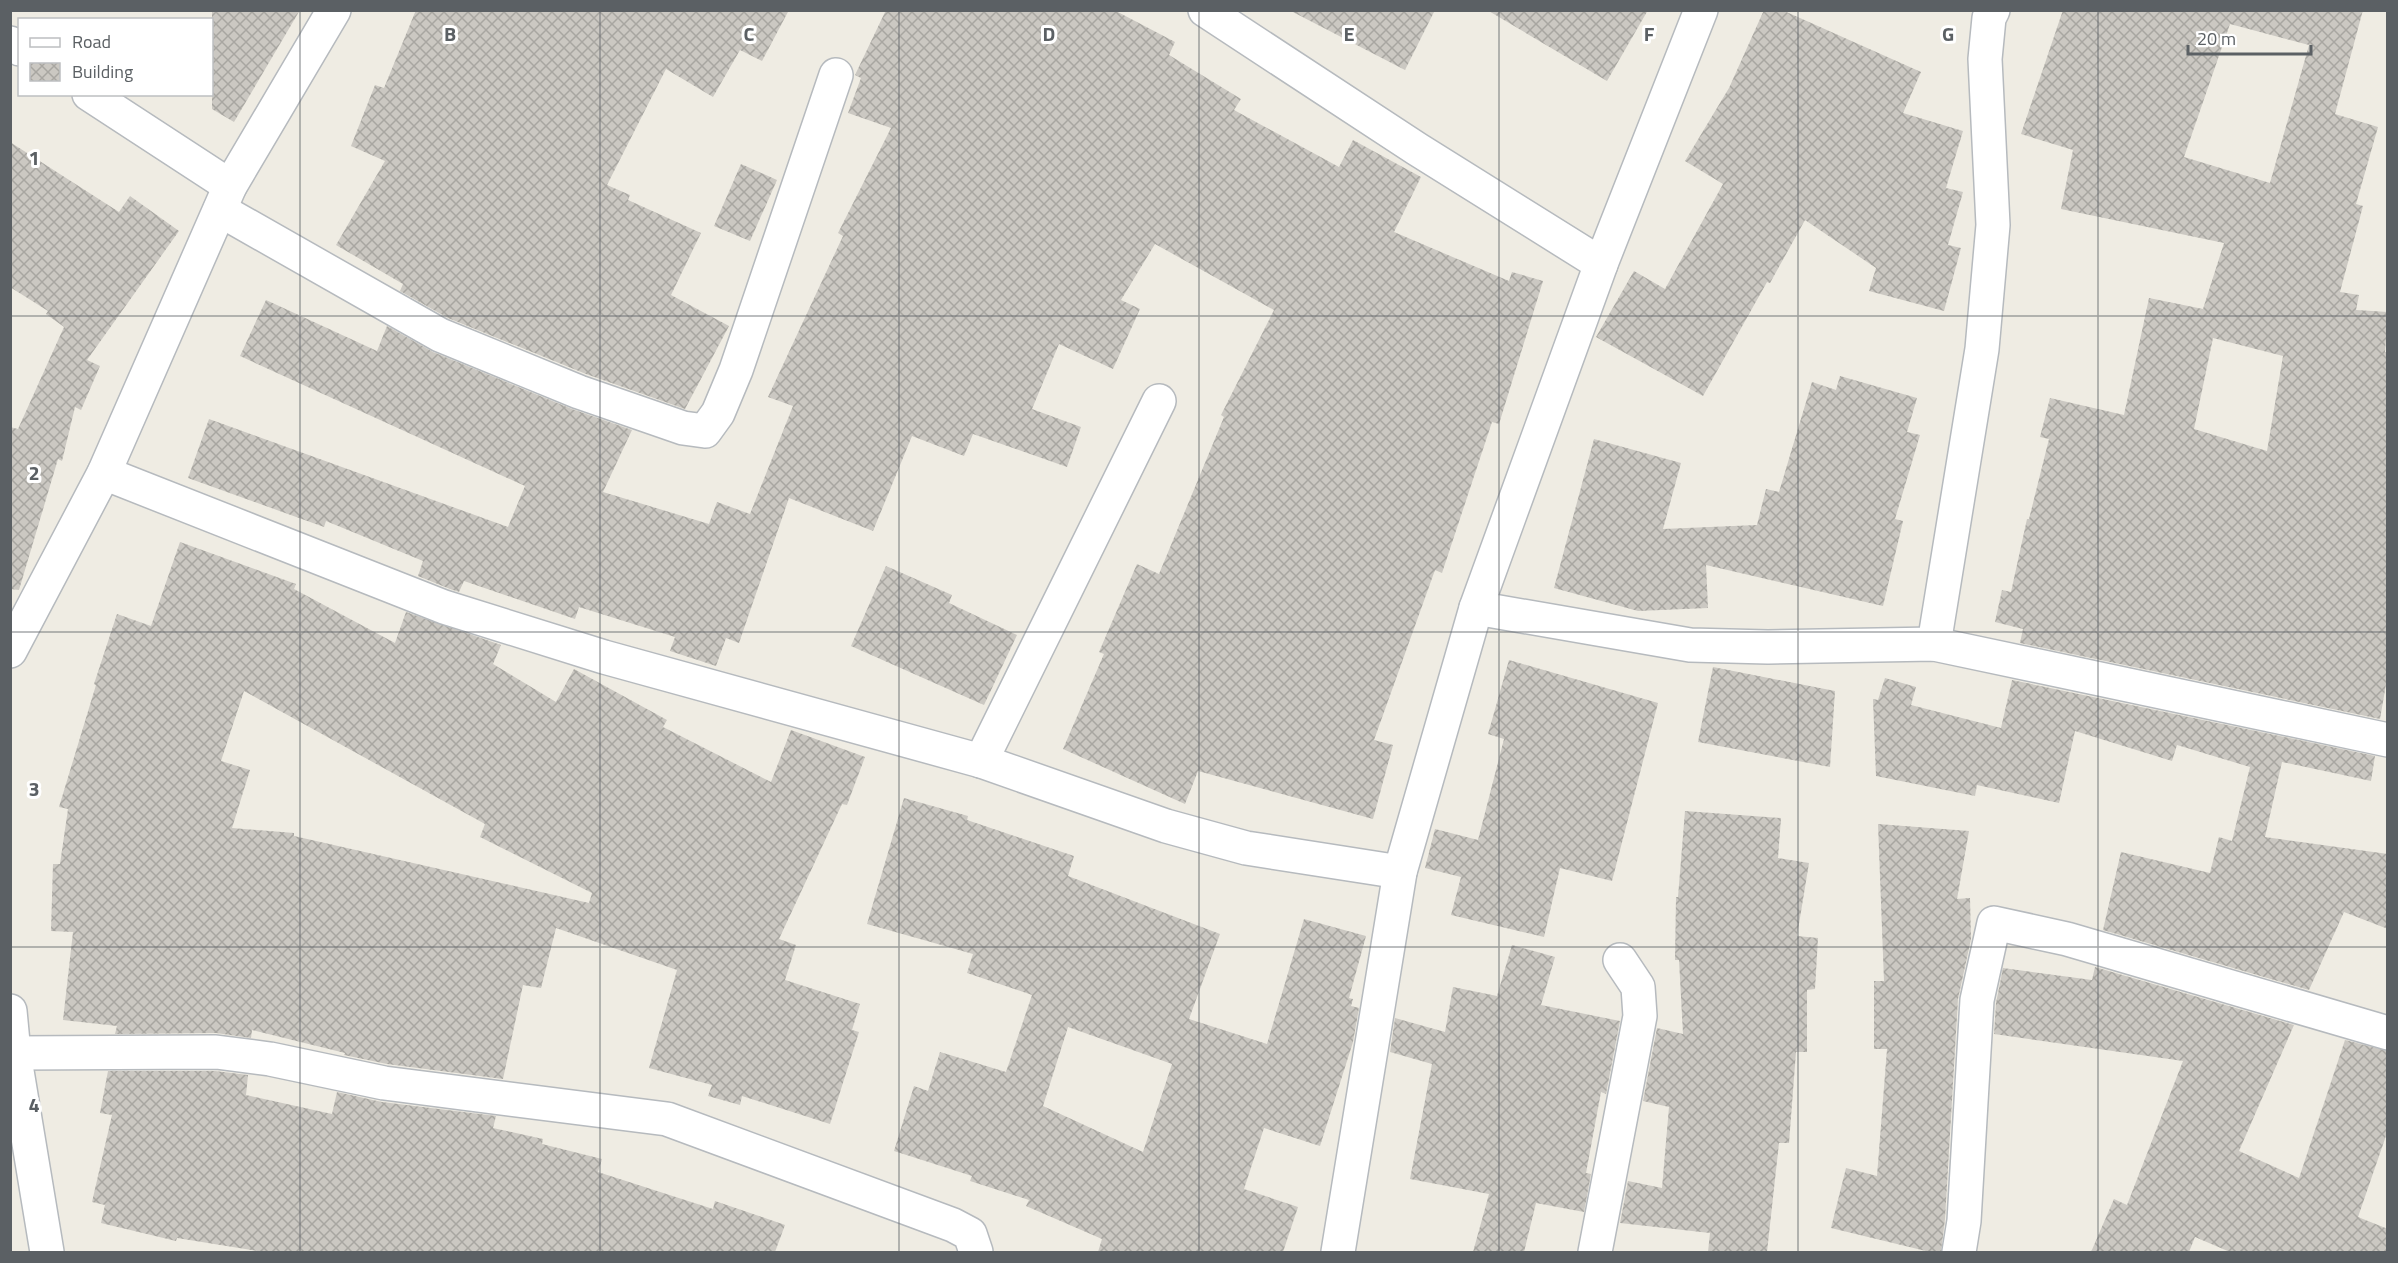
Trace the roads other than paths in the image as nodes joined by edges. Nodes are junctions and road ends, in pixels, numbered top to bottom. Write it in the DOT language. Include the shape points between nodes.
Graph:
graph roads {
  1 [pos="334,10"];
  2 [pos="1205,10"];
  3 [pos="1701,10"];
  4 [pos="1983,13"];
  5 [pos="1238,21"];
  6 [pos="836,75"];
  7 [pos="92,96"];
  8 [pos="225,198"];
  9 [pos="1601,264"];
  10 [pos="1159,401"];
  11 [pos="104,472"];
  12 [pos="1476,608"];
  13 [pos="1934,644"];
  14 [pos="10,651"];
  15 [pos="2388,740"];
  16 [pos="981,761"];
  17 [pos="1400,872"];
  18 [pos="1620,960"];
  19 [pos="10,1011"];
  20 [pos="2388,1033"];
  21 [pos="14,1053"];
  22 [pos="16,1097"];
  23 [pos="47,1252"];
  24 [pos="976,1252"];
  25 [pos="1338,1252"];
  26 [pos="1596,1252"];
  27 [pos="1959,1252"];
  1 -- 8 [label="street"];
  2 -- 5 [label="street"];
  3 -- 9 [label="street"];
  4 -- 13 [label="street" via="1993,225 1982,349"];
  5 -- 9 [label="street"];
  6 -- 8 [label="street" via="736,370 718,413 705,431 683,428 579,392 440,335"];
  7 -- 8 [label="street"];
  8 -- 11 [label="street"];
  9 -- 12 [label="street"];
  10 -- 16 [label="street"];
  11 -- 14 [label="street"];
  11 -- 16 [label="street" via="444,607 604,657"];
  12 -- 13 [label="street" via="1690,645"];
  12 -- 17 [label="street"];
  13 -- 15 [label="street"];
  16 -- 17 [label="street" via="1166,826 1246,848"];
  17 -- 25 [label="street"];
  18 -- 26 [label="street" via="1638,987 1640,1016"];
  19 -- 21 [label="street"];
  20 -- 27 [label="street" via="2067,939 1994,923 1977,1000 1965,1221"];
  21 -- 22 [label="street"];
  21 -- 24 [label="street" via="216,1052 384,1083 667,1119 953,1225 970,1234"];
  22 -- 23 [label="street"];
}
